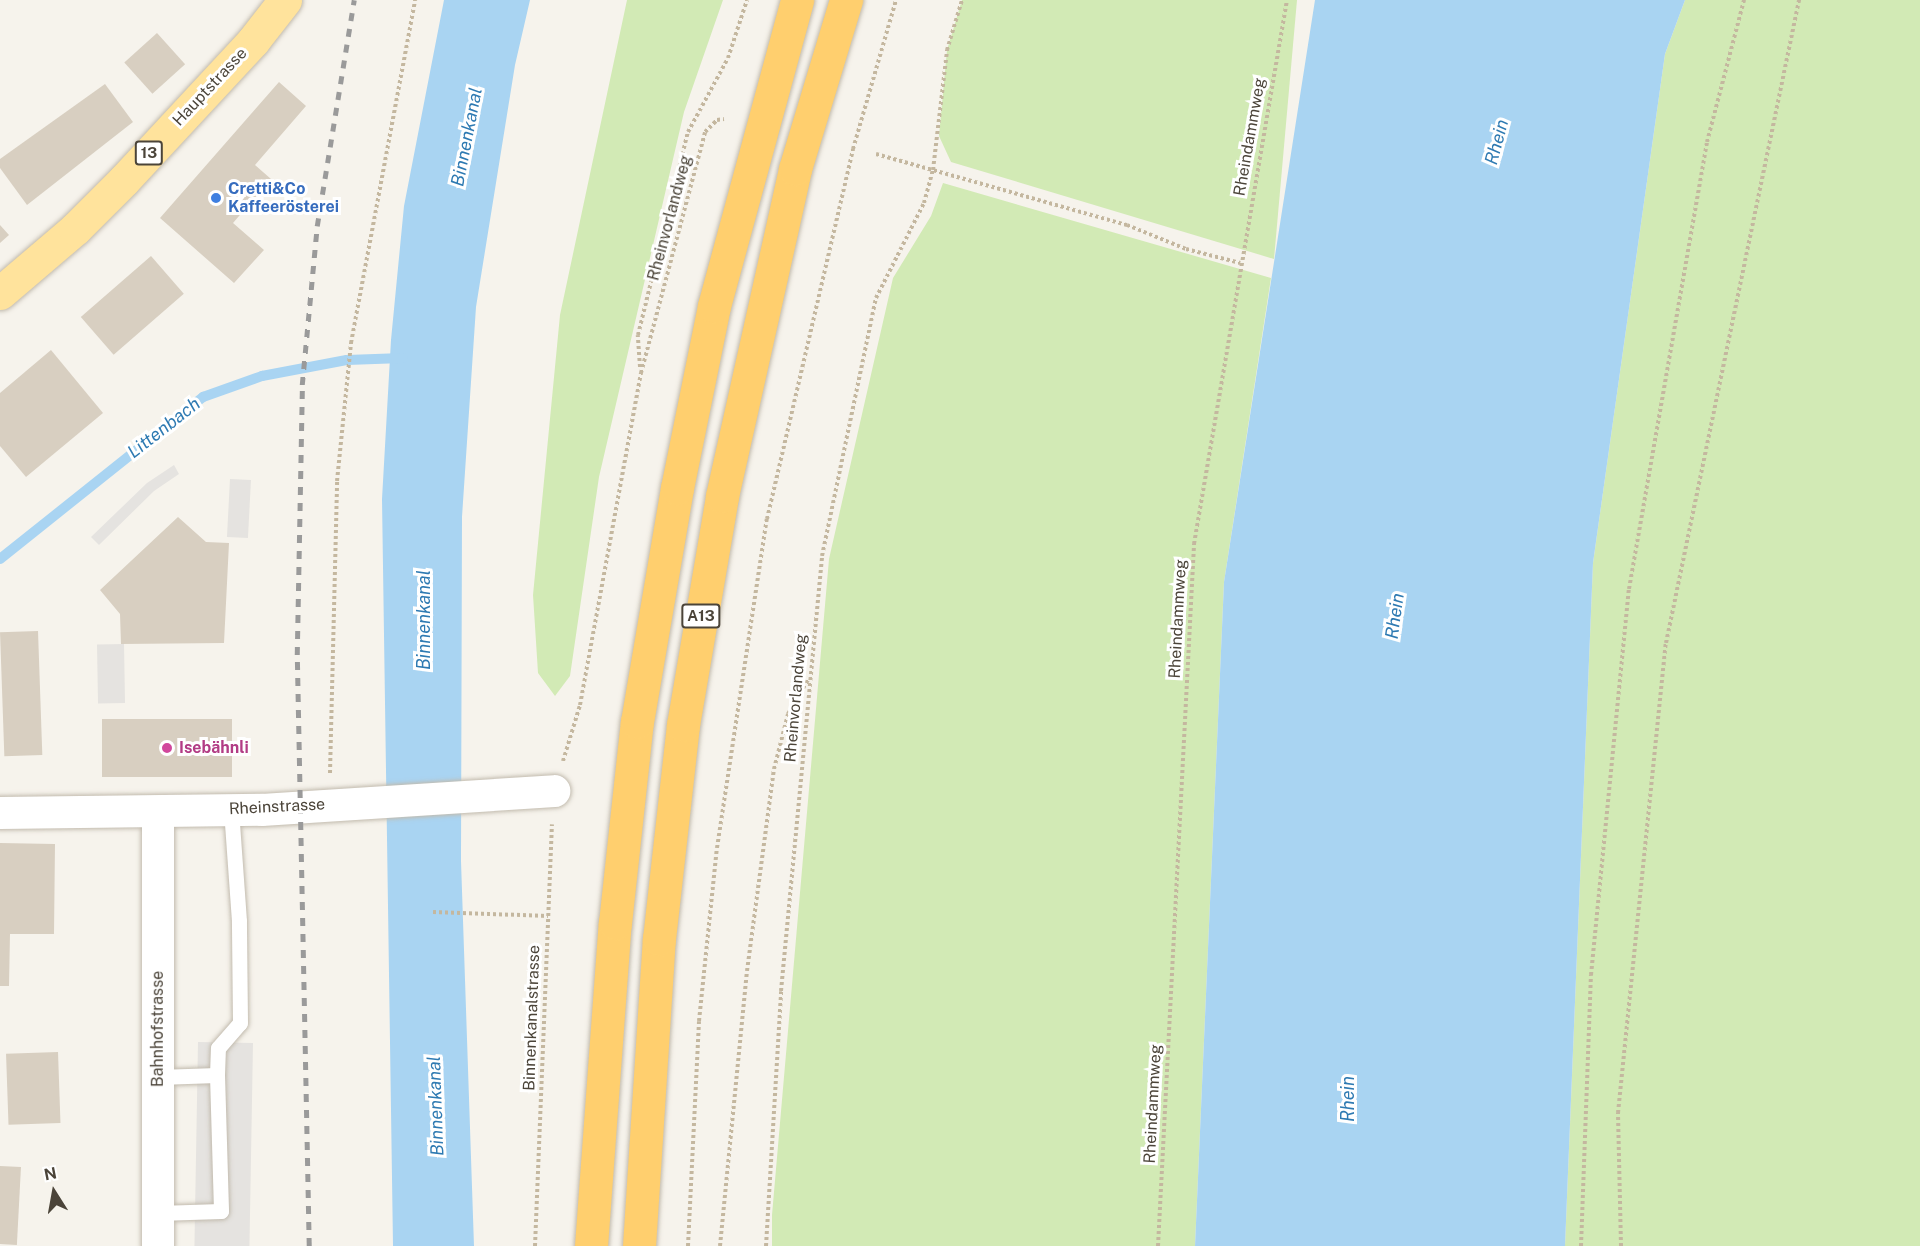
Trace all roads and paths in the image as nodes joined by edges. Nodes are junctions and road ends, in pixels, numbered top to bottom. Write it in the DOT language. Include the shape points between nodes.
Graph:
graph roads {
  1 [pos="285,0"];
  2 [pos="415,0"];
  3 [pos="747,0"];
  4 [pos="797,0"];
  5 [pos="846,0"];
  6 [pos="896,0"];
  7 [pos="962,0"];
  8 [pos="1287,0"];
  9 [pos="1744,0"];
  10 [pos="1799,0"];
  11 [pos="724,119"];
  12 [pos="876,154"];
  13 [pos="933,170"];
  14 [pos="1240,263"];
  15 [pos="0,293"];
  16 [pos="640,373"];
  17 [pos="809,677"];
  18 [pos="554,791"];
  19 [pos="334,804"];
  20 [pos="231,810"];
  21 [pos="158,812"];
  22 [pos="0,813"];
  23 [pos="433,912"];
  24 [pos="548,916"];
  25 [pos="217,1075"];
  26 [pos="158,1077"];
  27 [pos="158,1213"];
  28 [pos="158,1246"];
  29 [pos="535,1246"];
  30 [pos="591,1246"];
  31 [pos="639,1246"];
  32 [pos="688,1246"];
  33 [pos="720,1246"];
  34 [pos="766,1246"];
  35 [pos="1158,1246"];
  36 [pos="1581,1246"];
  37 [pos="1621,1246"];
  1 -- 15 [label="main road, Hauptstrasse / 13" via="253,41 124,180 75,229"];
  2 -- 19 [label="path" via="351,343 337,481"];
  3 -- 16 [label="path" via="728,58 688,132 638,335"];
  4 -- 30 [label="highway, A13" via="714,306 677,488 637,722 614,934"];
  5 -- 31 [label="highway, A13" via="792,181 722,496 683,725 658,939"];
  6 -- 32 [label="path" via="853,149 767,519 717,848 699,1021"];
  7 -- 13 [label="path, Rheinvorlandweg" via="947,50"];
  8 -- 14 [label="path, Rheindammweg"];
  9 -- 36 [label="path" via="1707,142 1629,590 1591,975"];
  10 -- 37 [label="path" via="1666,643 1618,1113"];
  11 -- 16 [label="path, Rheinvorlandweg" via="717,120 705,132"];
  12 -- 13 [label="path"];
  13 -- 14 [label="path" via="1127,225 1186,249"];
  13 -- 17 [label="path, Rheinvorlandweg" via="924,203 876,298 822,556"];
  14 -- 35 [label="path, Rheindammweg" via="1194,544"];
  16 -- 18 [label="path, Rheinvorlandweg" via="580,705"];
  17 -- 33 [label="path" via="788,714 774,768 747,971"];
  17 -- 34 [label="path, Rheinvorlandweg" via="781,991"];
  18 -- 19 [label="street, Rheinstrasse"];
  18 -- 24 [label="path, Binnenkanalstrasse"];
  19 -- 20 [label="street, Rheinstrasse"];
  20 -- 21 [label="street, Rheinstrasse"];
  20 -- 25 [label="lane" via="239,921 240,1023 218,1048"];
  21 -- 22 [label="street, Rheinstrasse"];
  21 -- 26 [label="street, Bahnhofstrasse"];
  23 -- 24 [label="path"];
  24 -- 29 [label="path, Binnenkanalstrasse"];
  25 -- 26 [label="lane"];
  25 -- 27 [label="lane" via="221,1211"];
  26 -- 27 [label="street, Bahnhofstrasse"];
  27 -- 28 [label="street, Bahnhofstrasse"];
}
